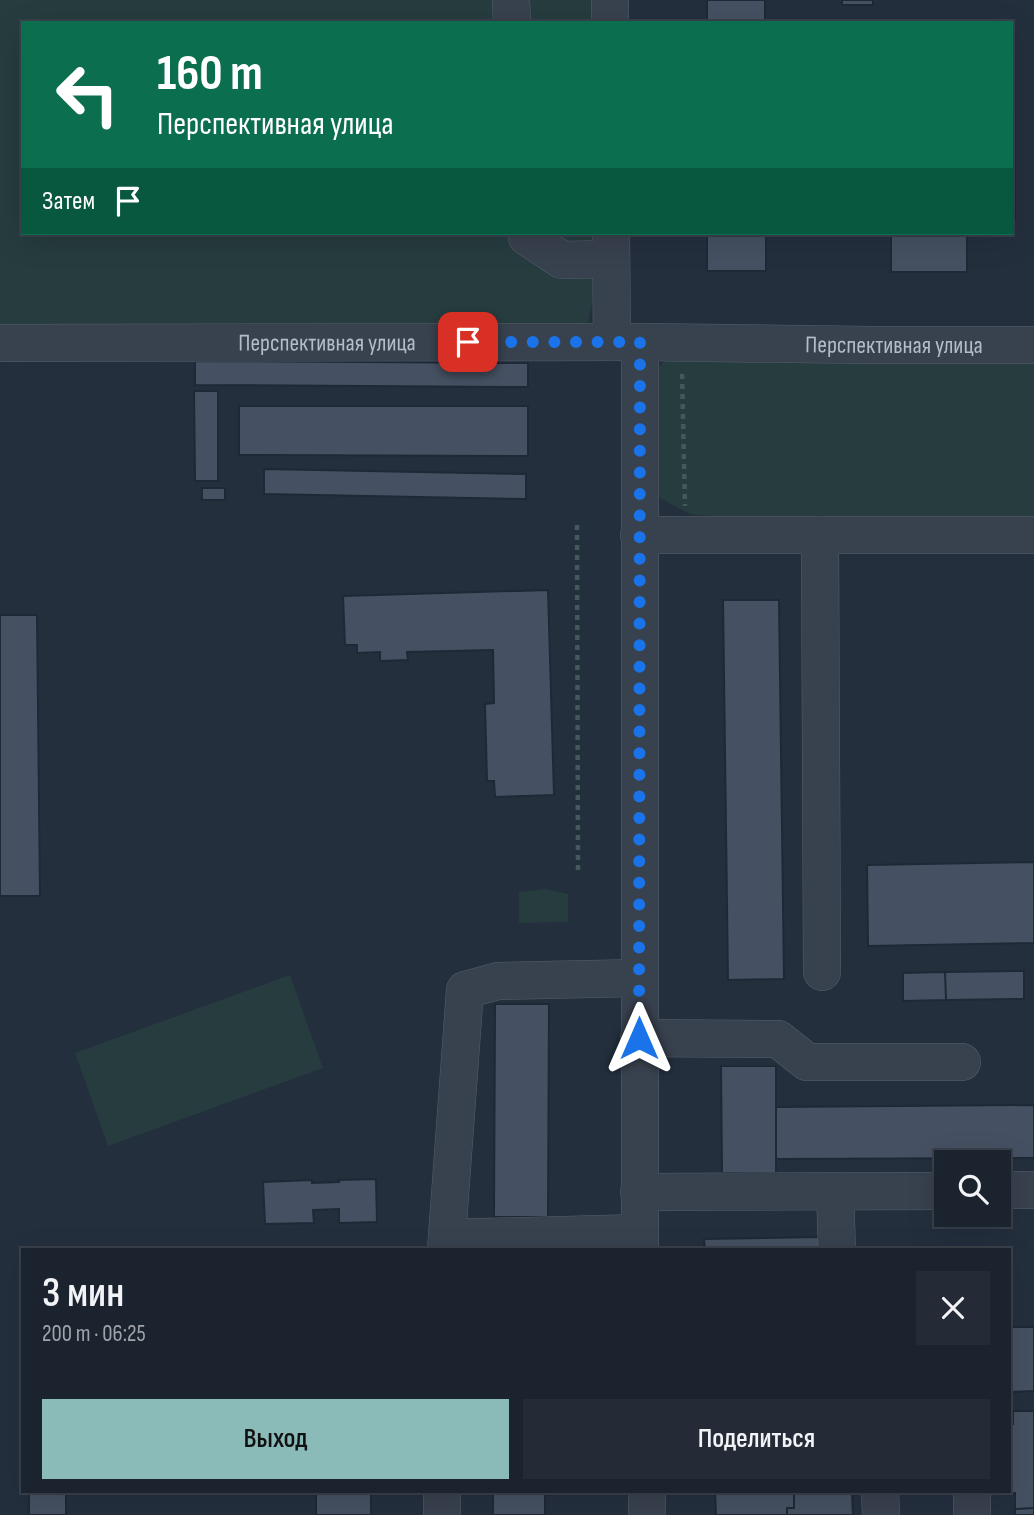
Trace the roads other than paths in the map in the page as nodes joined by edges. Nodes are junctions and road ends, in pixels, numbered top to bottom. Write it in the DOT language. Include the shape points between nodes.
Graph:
graph roads {
  1 [pos="511,0"];
  2 [pos="610,0"];
  3 [pos="512,21"];
  4 [pos="610,21"];
  5 [pos="527,235"];
  6 [pos="611,246"];
  7 [pos="0,342"];
  8 [pos="626,342"];
  9 [pos="1034,345"];
  10 [pos="639,535"];
  11 [pos="820,535"];
  12 [pos="1034,535"];
  13 [pos="822,972"];
  14 [pos="639,978"];
  15 [pos="639,1038"];
  16 [pos="962,1062"];
  17 [pos="1011,1190"];
  18 [pos="1034,1190"];
  19 [pos="835,1191"];
  20 [pos="934,1191"];
  21 [pos="639,1192"];
  22 [pos="639,1241"];
  23 [pos="447,1244"];
  24 [pos="837,1248"];
  25 [pos="442,1493"];
  26 [pos="647,1493"];
  27 [pos="880,1493"];
  28 [pos="972,1493"];
  29 [pos="442,1515"];
  30 [pos="647,1515"];
  31 [pos="881,1515"];
  32 [pos="972,1515"];
  1 -- 3 [label="street"];
  2 -- 4 [label="street"];
  5 -- 6 [label="street" via="562,260"];
  6 -- 8 [label="street"];
  7 -- 8 [label="street, Перспективная улица"];
  8 -- 9 [label="street, Перспективная улица"];
  8 -- 10 [label="street"];
  10 -- 11 [label="street"];
  10 -- 14 [label="street"];
  11 -- 12 [label="street"];
  11 -- 13 [label="street"];
  14 -- 15 [label="street"];
  14 -- 23 [label="street" via="498,981 465,990"];
  15 -- 16 [label="street" via="778,1039 807,1062"];
  15 -- 21 [label="street"];
  17 -- 18 [label="street"];
  19 -- 20 [label="street"];
  19 -- 21 [label="street"];
  19 -- 24 [label="street"];
  21 -- 22 [label="street"];
  22 -- 23 [label="street"];
  25 -- 29 [label="street"];
  26 -- 30 [label="street"];
  27 -- 31 [label="street"];
  28 -- 32 [label="street"];
}
